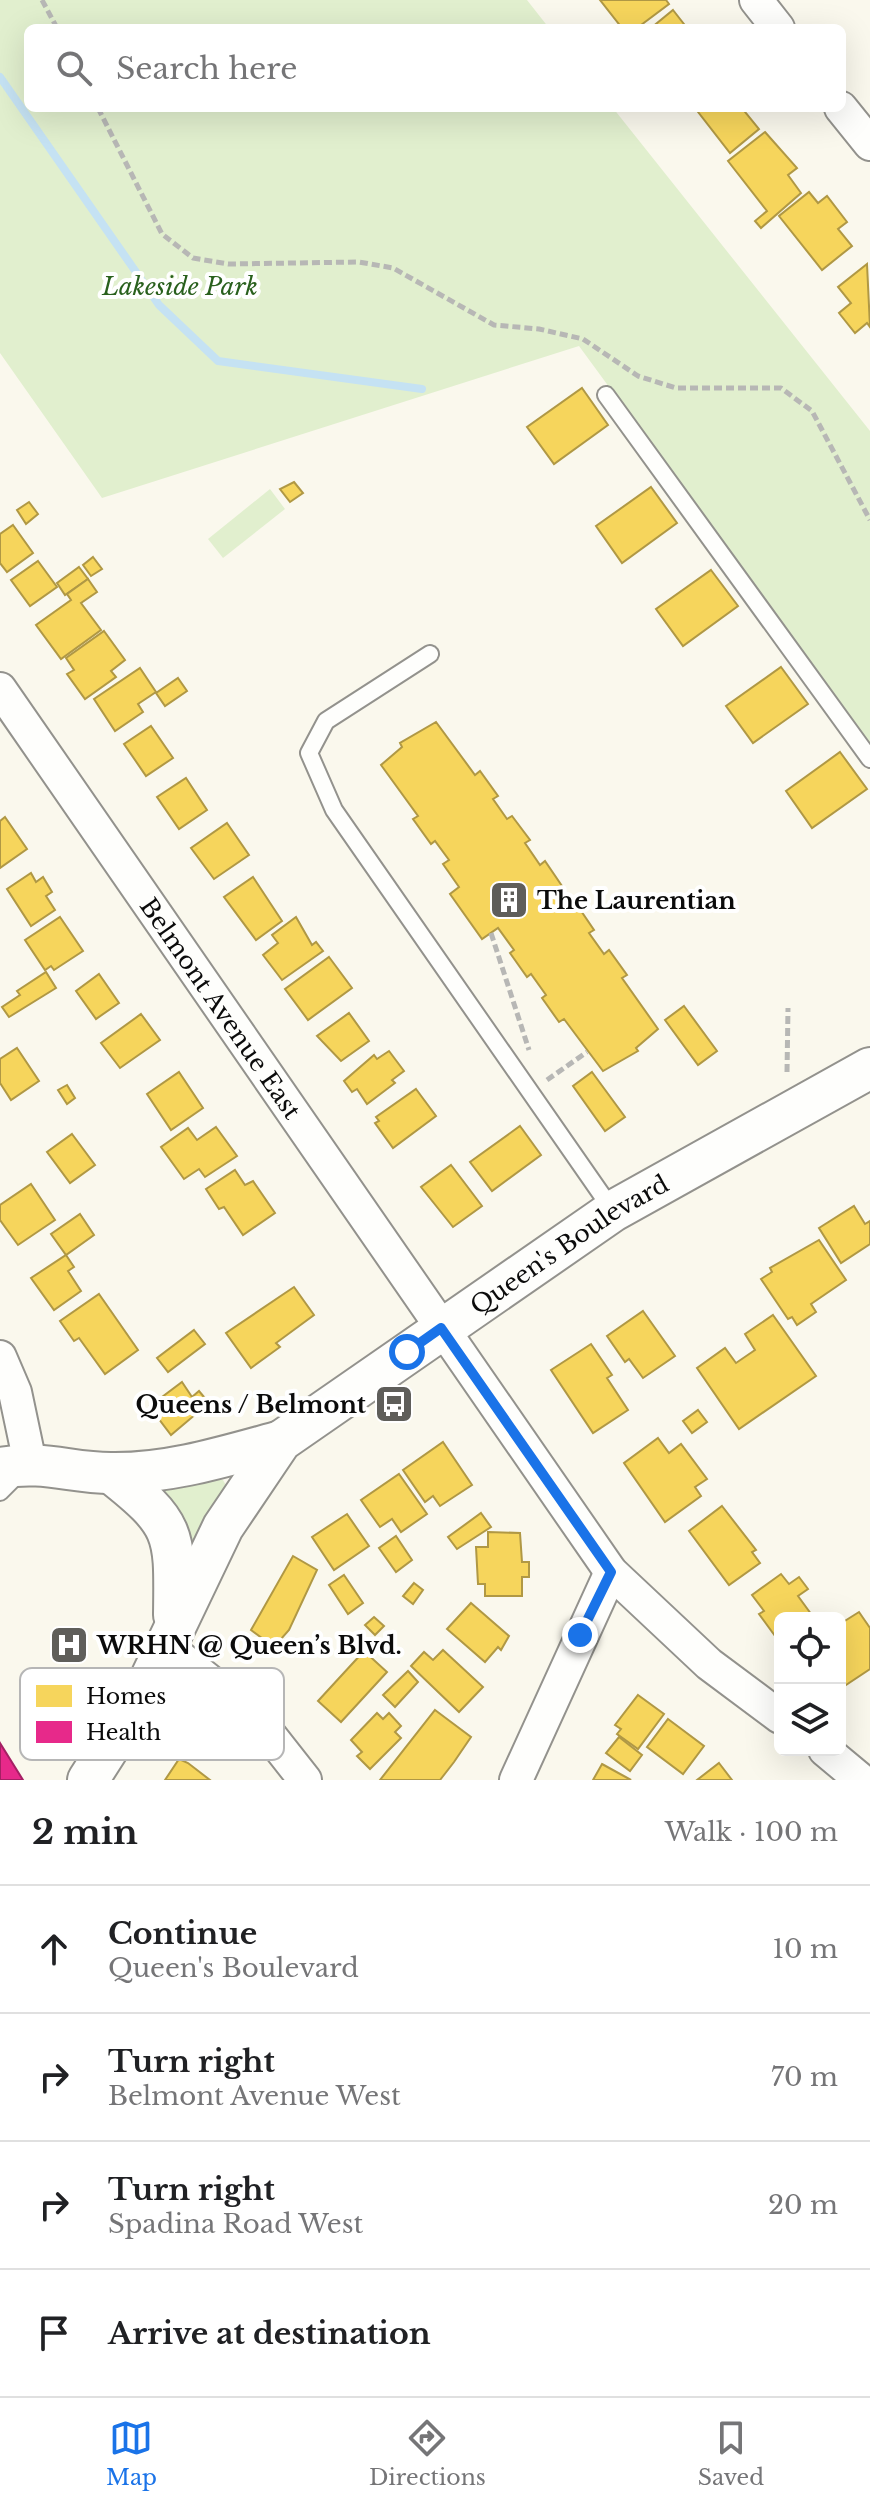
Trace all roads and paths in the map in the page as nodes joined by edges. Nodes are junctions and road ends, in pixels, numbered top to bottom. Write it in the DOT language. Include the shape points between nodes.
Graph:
graph roads {
  1 [pos="42,0"];
  2 [pos="756,0"];
  3 [pos="55,24"];
  4 [pos="775,24"];
  5 [pos="100,112"];
  6 [pos="844,112"];
  7 [pos="870,144"];
  8 [pos="606,395"];
  9 [pos="870,520"];
  10 [pos="430,654"];
  11 [pos="0,689"];
  12 [pos="870,759"];
  13 [pos="491,933"];
  14 [pos="788,1008"];
  15 [pos="587,1052"];
  16 [pos="532,1059"];
  17 [pos="870,1068"];
  18 [pos="787,1072"];
  19 [pos="543,1083"];
  20 [pos="613,1211"];
  21 [pos="441,1328"];
  22 [pos="0,1357"];
  23 [pos="281,1441"];
  24 [pos="15,1465"];
  25 [pos="111,1473"];
  26 [pos="0,1492"];
  27 [pos="611,1572"];
  28 [pos="170,1636"];
  29 [pos="155,1668"];
  30 [pos="204,1668"];
  31 [pos="774,1713"];
  32 [pos="284,1753"];
  33 [pos="832,1756"];
  34 [pos="101,1760"];
  35 [pos="88,1780"];
  36 [pos="305,1780"];
  37 [pos="516,1780"];
  38 [pos="861,1780"];
  1 -- 3 [label="path"];
  2 -- 4 [label="street"];
  5 -- 9 [label="path" via="162,234 193,258 228,264 347,261 393,268 494,325 583,339 638,376 676,388 781,388 812,411"];
  6 -- 7 [label="street"];
  8 -- 12 [label="lane"];
  10 -- 20 [label="lane" via="326,721 309,753 334,810"];
  11 -- 21 [label="street, Belmont Avenue East"];
  13 -- 16 [label="path"];
  14 -- 18 [label="path"];
  15 -- 19 [label="path"];
  17 -- 20 [label="street, Queen's Boulevard"];
  20 -- 21 [label="street, Queen's Boulevard"];
  21 -- 23 [label="street, Queen's Boulevard"];
  21 -- 27 [label="street, Belmont Avenue East"];
  22 -- 24 [label="street" via="15,1392"];
  23 -- 25 [label="street, Queen's Boulevard" via="190,1465"];
  23 -- 28 [label="street, Queen's Boulevard" via="223,1527"];
  24 -- 25 [label="street, Queen's Boulevard"];
  24 -- 26 [label="lane"];
  25 -- 28 [label="street, Queen's Boulevard" via="159,1514 175,1552"];
  27 -- 31 [label="street, Belmont Avenue East" via="709,1664"];
  27 -- 37 [label="street"];
  28 -- 29 [label="street, Queen's Boulevard"];
  28 -- 30 [label="street"];
  32 -- 36 [label="street"];
  33 -- 38 [label="street"];
  34 -- 35 [label="street, Queen's Boulevard"];
}
